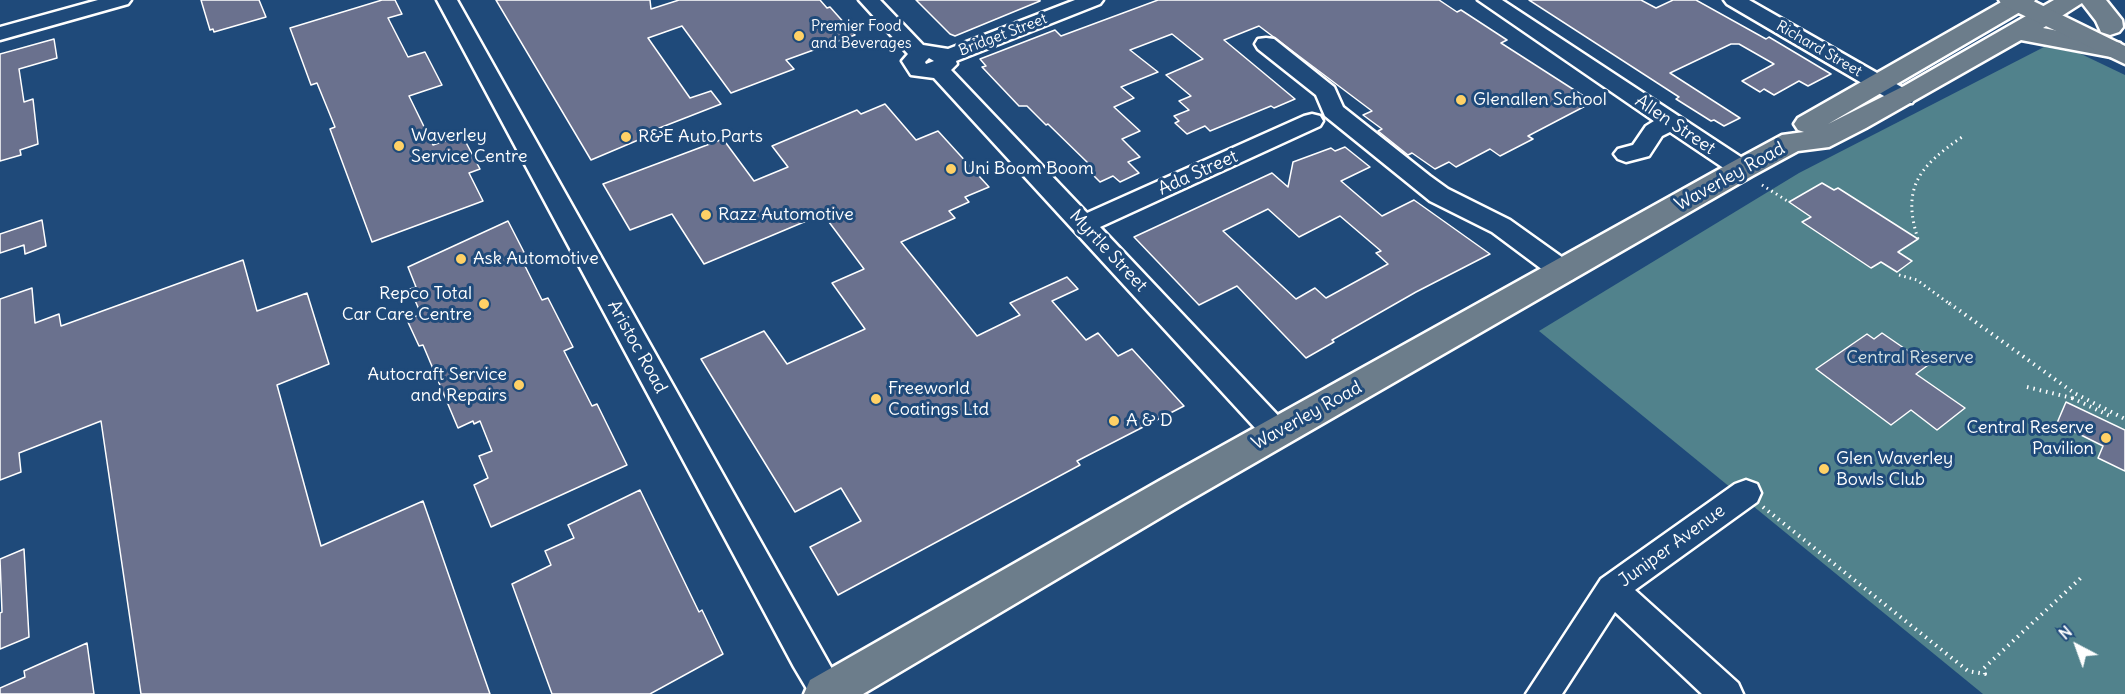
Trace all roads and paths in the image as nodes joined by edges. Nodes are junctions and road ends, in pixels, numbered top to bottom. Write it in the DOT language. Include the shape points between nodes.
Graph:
graph roads {
  1 [pos="121,0"];
  2 [pos="447,0"];
  3 [pos="868,0"];
  4 [pos="1093,0"];
  5 [pos="1488,0"];
  6 [pos="1734,0"];
  7 [pos="2092,0"];
  8 [pos="2017,1"];
  9 [pos="2058,5"];
  10 [pos="1987,9"];
  11 [pos="2016,32"];
  12 [pos="0,34"];
  13 [pos="2118,42"];
  14 [pos="1266,44"];
  15 [pos="942,63"];
  16 [pos="1878,83"];
  17 [pos="1904,98"];
  18 [pos="1312,121"];
  19 [pos="1671,122"];
  20 [pos="1962,137"];
  21 [pos="1792,142"];
  22 [pos="1626,154"];
  23 [pos="1752,177"];
  24 [pos="1789,202"];
  25 [pos="1083,225"];
  26 [pos="1918,239"];
  27 [pos="1564,272"];
  28 [pos="1899,275"];
  29 [pos="2027,387"];
  30 [pos="2073,395"];
  31 [pos="2109,419"];
  32 [pos="2125,419"];
  33 [pos="1277,433"];
  34 [pos="1746,493"];
  35 [pos="2084,575"];
  36 [pos="1612,589"];
  37 [pos="827,693"];
  38 [pos="1543,694"];
  39 [pos="1726,694"];
  1 -- 12 [label="street"];
  2 -- 37 [label="street, Aristoc Road"];
  3 -- 15 [label="street" via="920,53 936,51"];
  4 -- 15 [label="street, Bridget Street"];
  5 -- 19 [label="street, Allen Street"];
  6 -- 16 [label="street, Richard Street"];
  7 -- 13 [label="main road" via="2109,20"];
  8 -- 9 [label="main road"];
  8 -- 10 [label="main road, Waverley Road"];
  9 -- 11 [label="main road, Waverley Road"];
  9 -- 13 [label="main road"];
  10 -- 16 [label="main road, Waverley Road"];
  11 -- 13 [label="main road" via="2084,45"];
  11 -- 17 [label="main road, Waverley Road"];
  14 -- 27 [label="street" via="1326,92 1333,111 1422,182 1439,195 1501,226"];
  15 -- 25 [label="street, Myrtle Street"];
  16 -- 17 [label="street, Richard Street"];
  16 -- 21 [label="main road, Waverley Road" via="1797,130"];
  17 -- 21 [label="main road, Waverley Road" via="1819,140"];
  18 -- 25 [label="street, Ada Street"];
  19 -- 22 [label="street" via="1654,131 1641,151"];
  19 -- 23 [label="street, Allen Street"];
  20 -- 26 [label="path" via="1932,157 1916,179 1909,202"];
  21 -- 23 [label="main road, Waverley Road"];
  23 -- 24 [label="path"];
  23 -- 27 [label="main road, Waverley Road"];
  25 -- 33 [label="street, Myrtle Street"];
  27 -- 33 [label="main road, Waverley Road"];
  28 -- 30 [label="path" via="1917,280"];
  29 -- 30 [label="path"];
  30 -- 31 [label="path" via="2110,416"];
  30 -- 32 [label="path"];
  33 -- 37 [label="main road, Waverley Road"];
  34 -- 35 [label="path" via="1968,671 1985,674 1984,668"];
  34 -- 36 [label="street, Juniper Avenue"];
  36 -- 38 [label="street, Juniper Avenue"];
  36 -- 39 [label="street"];
}
